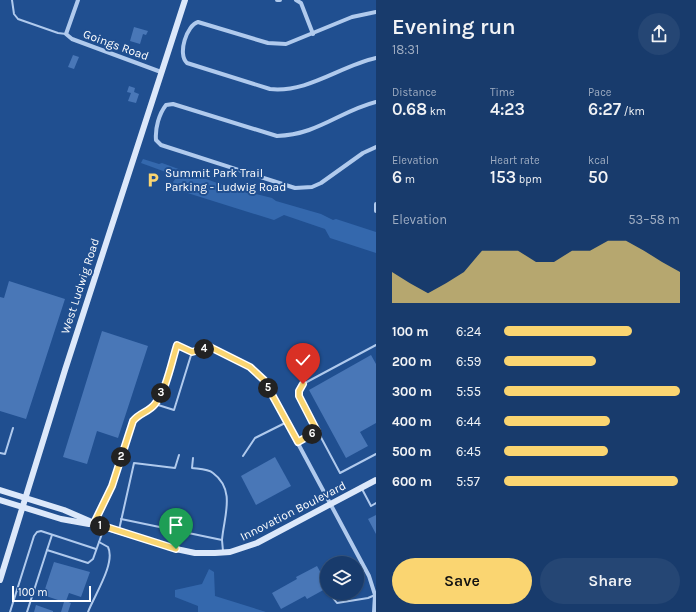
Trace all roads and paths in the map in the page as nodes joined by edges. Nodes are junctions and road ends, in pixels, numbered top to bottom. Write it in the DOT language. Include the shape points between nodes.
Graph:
graph roads {
  1 [pos="12,0"];
  2 [pos="78,0"];
  3 [pos="185,0"];
  4 [pos="296,0"];
  5 [pos="376,12"];
  6 [pos="66,34"];
  7 [pos="313,34"];
  8 [pos="376,58"];
  9 [pos="161,72"];
  10 [pos="376,102"];
  11 [pos="376,147"];
  12 [pos="376,204"];
  13 [pos="376,211"];
  14 [pos="376,344"];
  15 [pos="210,347"];
  16 [pos="192,352"];
  17 [pos="155,404"];
  18 [pos="287,422"];
  19 [pos="13,428"];
  20 [pos="317,431"];
  21 [pos="298,442"];
  22 [pos="0,452"];
  23 [pos="376,454"];
  24 [pos="179,455"];
  25 [pos="243,456"];
  26 [pos="194,458"];
  27 [pos="376,480"];
  28 [pos="361,488"];
  29 [pos="0,490"];
  30 [pos="26,499"];
  31 [pos="0,500"];
  32 [pos="331,504"];
  33 [pos="376,504"];
  34 [pos="23,508"];
  35 [pos="121,519"];
  36 [pos="94,523"];
  37 [pos="102,526"];
  38 [pos="119,531"];
  39 [pos="52,535"];
  40 [pos="222,540"];
  41 [pos="99,542"];
  42 [pos="96,549"];
  43 [pos="47,550"];
  44 [pos="224,553"];
  45 [pos="0,580"];
  46 [pos="375,595"];
  47 [pos="364,599"];
  48 [pos="335,600"];
  49 [pos="356,600"];
  50 [pos="10,612"];
  51 [pos="27,612"];
  52 [pos="88,612"];
  53 [pos="374,612"];
  1 -- 6 [label="lane" via="14,14 18,20"];
  2 -- 6 [label="street"];
  3 -- 9 [label="main road, West Ludwig Road"];
  4 -- 7 [label="street" via="301,3"];
  5 -- 7 [label="street" via="352,17"];
  6 -- 9 [label="street, Goings Road" via="72,39"];
  7 -- 8 [label="street" via="292,43 268,43 198,22 190,27 181,53 187,63 280,90 292,89"];
  9 -- 30 [label="main road, West Ludwig Road" via="64,370"];
  10 -- 11 [label="street" via="291,136 277,136 173,104 166,105 162,110 155,133 156,140 161,145 295,188 312,187 321,183 363,153"];
  12 -- 13 [label="street"];
  14 -- 20 [label="lane" via="300,387 299,396"];
  15 -- 16 [label="lane"];
  15 -- 18 [label="street" via="250,367 264,380"];
  16 -- 17 [label="lane" via="177,345"];
  16 -- 17 [label="lane" via="174,410"];
  17 -- 36 [label="lane" via="133,421 112,486"];
  18 -- 21 [label="street"];
  18 -- 25 [label="lane" via="255,438"];
  19 -- 22 [label="lane" via="5,454"];
  20 -- 21 [label="lane"];
  20 -- 23 [label="lane" via="340,473"];
  21 -- 32 [label="street"];
  24 -- 35 [label="lane" via="175,468 134,463"];
  26 -- 40 [label="lane" via="192,468 213,472 226,489 228,504"];
  27 -- 28 [label="main road, Innovation Boulevard"];
  28 -- 32 [label="main road, Innovation Boulevard"];
  28 -- 33 [label="lane" via="371,506"];
  29 -- 30 [label="main road, Innovation Boulevard"];
  30 -- 34 [label="main road, West Ludwig Road"];
  30 -- 36 [label="main road, Innovation Boulevard" via="64,510"];
  31 -- 34 [label="main road, Innovation Boulevard"];
  32 -- 44 [label="main road, Innovation Boulevard" via="257,543"];
  32 -- 46 [label="street" via="369,576"];
  34 -- 37 [label="main road, Innovation Boulevard" via="61,519"];
  34 -- 45 [label="main road, West Ludwig Road"];
  35 -- 38 [label="lane"];
  35 -- 40 [label="lane"];
  36 -- 37 [label="main road, Innovation Boulevard"];
  37 -- 38 [label="main road, Innovation Boulevard"];
  37 -- 41 [label="lane"];
  38 -- 44 [label="main road, Innovation Boulevard" via="195,553"];
  39 -- 42 [label="lane"];
  39 -- 43 [label="lane"];
  39 -- 50 [label="lane" via="36,532"];
  40 -- 44 [label="lane"];
  41 -- 42 [label="lane"];
  41 -- 52 [label="lane" via="108,547 111,555 101,587"];
  42 -- 43 [label="lane" via="88,563"];
  43 -- 51 [label="lane"];
  46 -- 47 [label="lane"];
  46 -- 53 [label="street"];
  48 -- 49 [label="lane" via="338,603"];
}
